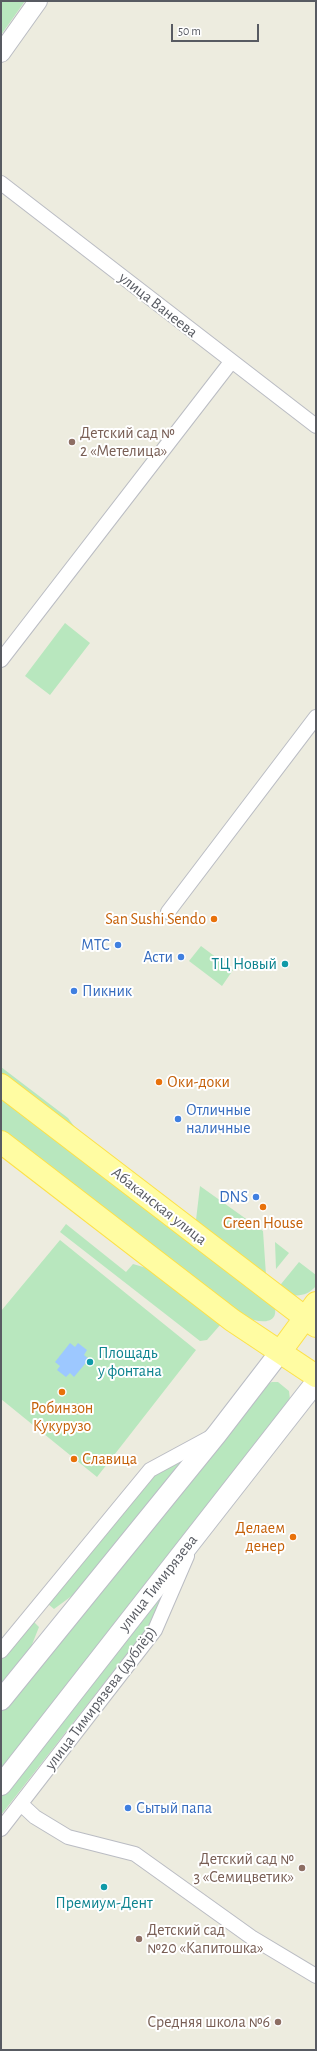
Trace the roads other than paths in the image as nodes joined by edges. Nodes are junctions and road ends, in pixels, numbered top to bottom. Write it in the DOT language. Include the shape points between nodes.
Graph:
graph roads {
  1 [pos="38,1"];
  2 [pos="1,53"];
  3 [pos="1,183"];
  4 [pos="231,362"];
  5 [pos="316,426"];
  6 [pos="1,660"];
  7 [pos="316,717"];
  8 [pos="168,912"];
  9 [pos="1,1085"];
  10 [pos="1,1142"];
  11 [pos="312,1316"];
  12 [pos="280,1352"];
  13 [pos="316,1376"];
  14 [pos="316,1382"];
  15 [pos="217,1434"];
  16 [pos="196,1536"];
  17 [pos="1,1651"];
  18 [pos="1,1700"];
  19 [pos="1,1785"];
  20 [pos="21,1804"];
  21 [pos="1,1829"];
  22 [pos="316,1976"];
  1 -- 2 [label="street"];
  3 -- 4 [label="street, улица Ванеева"];
  4 -- 5 [label="street, улица Ванеева"];
  4 -- 6 [label="street"];
  7 -- 8 [label="street"];
  9 -- 11 [label="main road, Абаканская улица"];
  10 -- 12 [label="main road" via="232,1320"];
  11 -- 12 [label="main road"];
  12 -- 13 [label="main road"];
  12 -- 15 [label="main road"];
  14 -- 16 [label="main road, улица Тимирязева"];
  15 -- 17 [label="street" via="150,1470"];
  15 -- 18 [label="main road"];
  16 -- 19 [label="main road, улица Тимирязева"];
  16 -- 20 [label="street, улица Тимирязева (дублёр)" via="155,1630"];
  20 -- 21 [label="street, улица Тимирязева (дублёр)"];
  20 -- 22 [label="street" via="35,1817 68,1837 135,1854 251,1937"];
}
